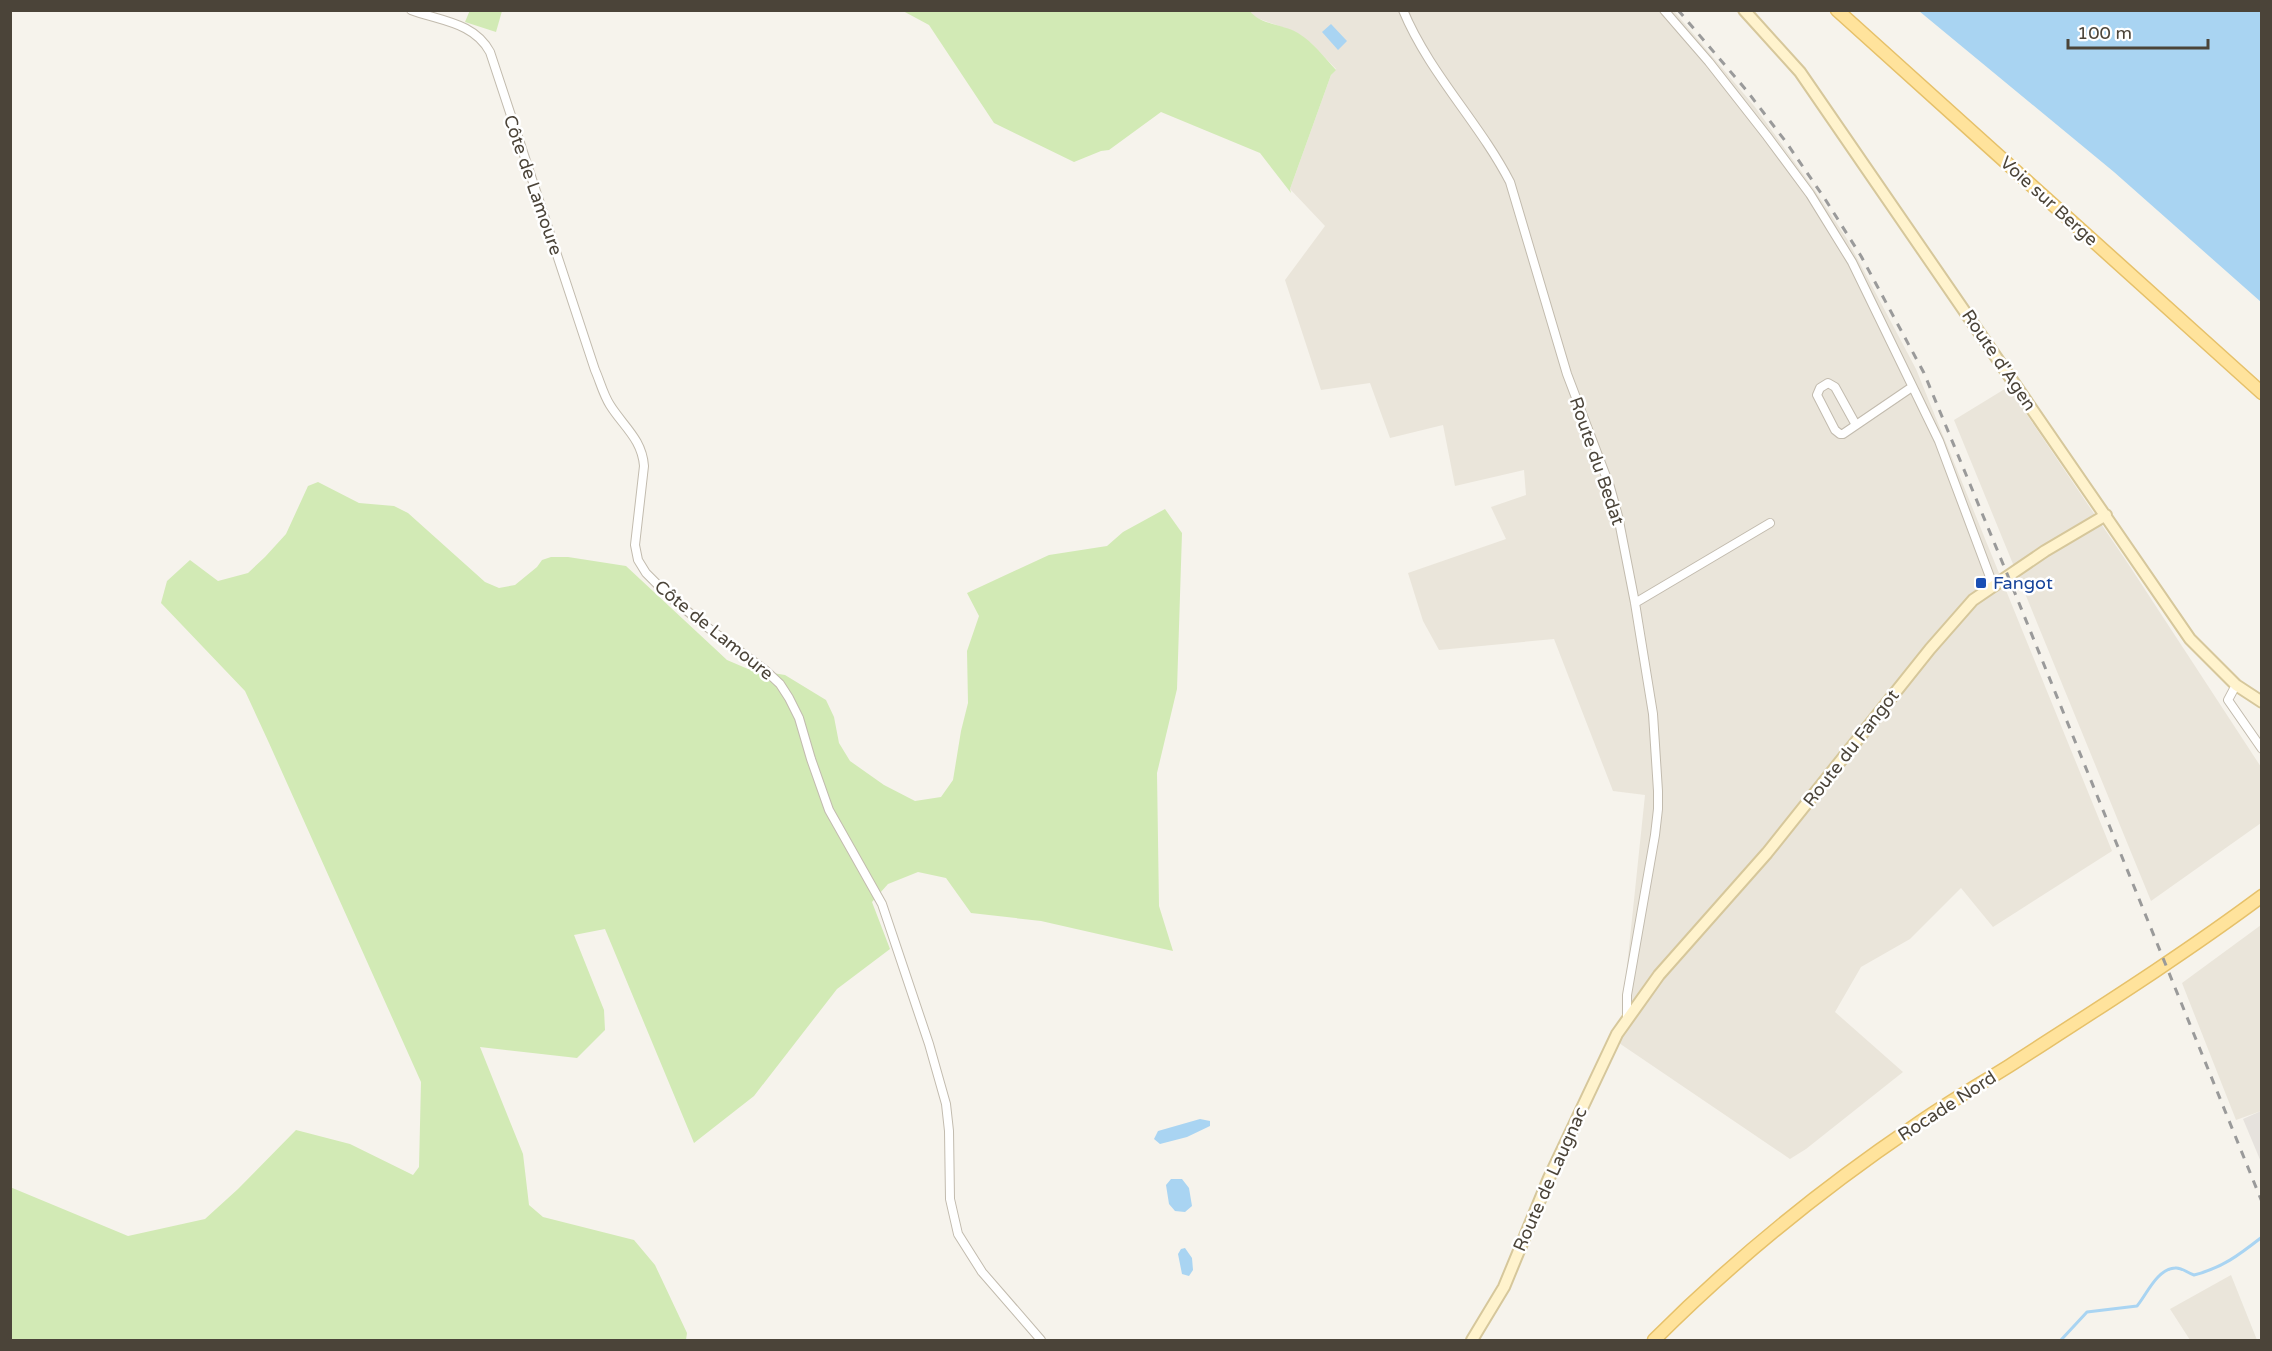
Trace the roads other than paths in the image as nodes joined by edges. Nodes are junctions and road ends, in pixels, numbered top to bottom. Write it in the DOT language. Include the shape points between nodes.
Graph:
graph roads {
  1 [pos="411,10"];
  2 [pos="1403,10"];
  3 [pos="1664,10"];
  4 [pos="1744,10"];
  5 [pos="1836,10"];
  6 [pos="1912,387"];
  7 [pos="2262,393"];
  8 [pos="1856,425"];
  9 [pos="2106,515"];
  10 [pos="1770,523"];
  11 [pos="1993,585"];
  12 [pos="1635,603"];
  13 [pos="2236,685"];
  14 [pos="2262,702"];
  15 [pos="2262,748"];
  16 [pos="2261,896"];
  17 [pos="1627,1018"];
  18 [pos="1041,1341"];
  19 [pos="1472,1341"];
  20 [pos="1654,1341"];
  1 -- 18 [label="street, Côte de Lamoure" via="468,28 489,52 598,377 607,400 635,436 643,457 635,545 638,560 671,598 765,670 789,698 829,810 882,904 929,1044 946,1104 950,1199 958,1234 982,1272"];
  2 -- 12 [label="street, Route du Bedat" via="1427,56 1495,153 1510,182 1568,374 1610,487"];
  3 -- 6 [label="street" via="1710,62 1810,194 1852,262"];
  4 -- 9 [label="street, Route d'Agen" via="1800,72"];
  5 -- 7 [label="main road, Voie sur Berge"];
  6 -- 8 [label="street"];
  6 -- 11 [label="street" via="1939,441"];
  8 -- 8 [label="street" via="1838,433 1817,395 1820,388 1828,383 1835,387"];
  9 -- 11 [label="street, Route du Fangot"];
  9 -- 13 [label="street, Route d'Agen" via="2190,639"];
  10 -- 12 [label="street"];
  11 -- 17 [label="street, Route du Fangot" via="1973,600 1930,649 1767,853 1674,957"];
  12 -- 17 [label="street, Route du Bedat" via="1653,714 1658,809 1627,995"];
  13 -- 14 [label="street, Route d'Agen"];
  13 -- 15 [label="street" via="2228,700"];
  16 -- 20 [label="main road, Rocade Nord" via="2156,971 1913,1127 1792,1217"];
  17 -- 19 [label="street, Route de Laugnac" via="1570,1132 1503,1287"];
}
